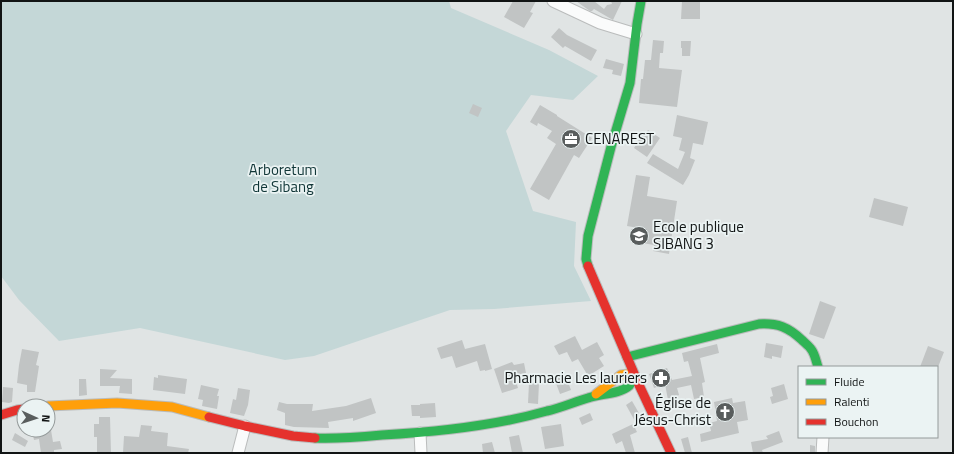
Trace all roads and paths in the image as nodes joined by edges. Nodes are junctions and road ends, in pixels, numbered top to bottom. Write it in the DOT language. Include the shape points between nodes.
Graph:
graph roads {
  1 [pos="554,1"];
  2 [pos="641,1"];
  3 [pos="636,34"];
  4 [pos="622,362"];
  5 [pos="818,366"];
  6 [pos="635,376"];
  7 [pos="610,388"];
  8 [pos="56,406"];
  9 [pos="651,407"];
  10 [pos="16,411"];
  11 [pos="1,415"];
  12 [pos="245,426"];
  13 [pos="420,433"];
  14 [pos="823,438"];
  15 [pos="238,453"];
  16 [pos="421,453"];
  17 [pos="671,453"];
  18 [pos="822,453"];
  1 -- 3 [label="street" via="600,23"];
  2 -- 3 [label="street"];
  3 -- 4 [label="street" via="630,83 596,200 586,246 588,267 620,342"];
  4 -- 5 [label="street" via="758,324 770,323 783,326 802,340 811,349"];
  4 -- 6 [label="street"];
  4 -- 7 [label="street"];
  6 -- 7 [label="street" via="624,389"];
  6 -- 7 [label="street" via="621,375"];
  6 -- 9 [label="street"];
  7 -- 9 [label="street" via="633,394"];
  7 -- 13 [label="street" via="549,411 525,417"];
  8 -- 12 [label="street" via="117,403 172,407"];
  9 -- 17 [label="street"];
  10 -- 11 [label="street"];
  12 -- 13 [label="street" via="293,436 321,438"];
  12 -- 15 [label="street"];
  13 -- 16 [label="street"];
  14 -- 18 [label="street"];
}
